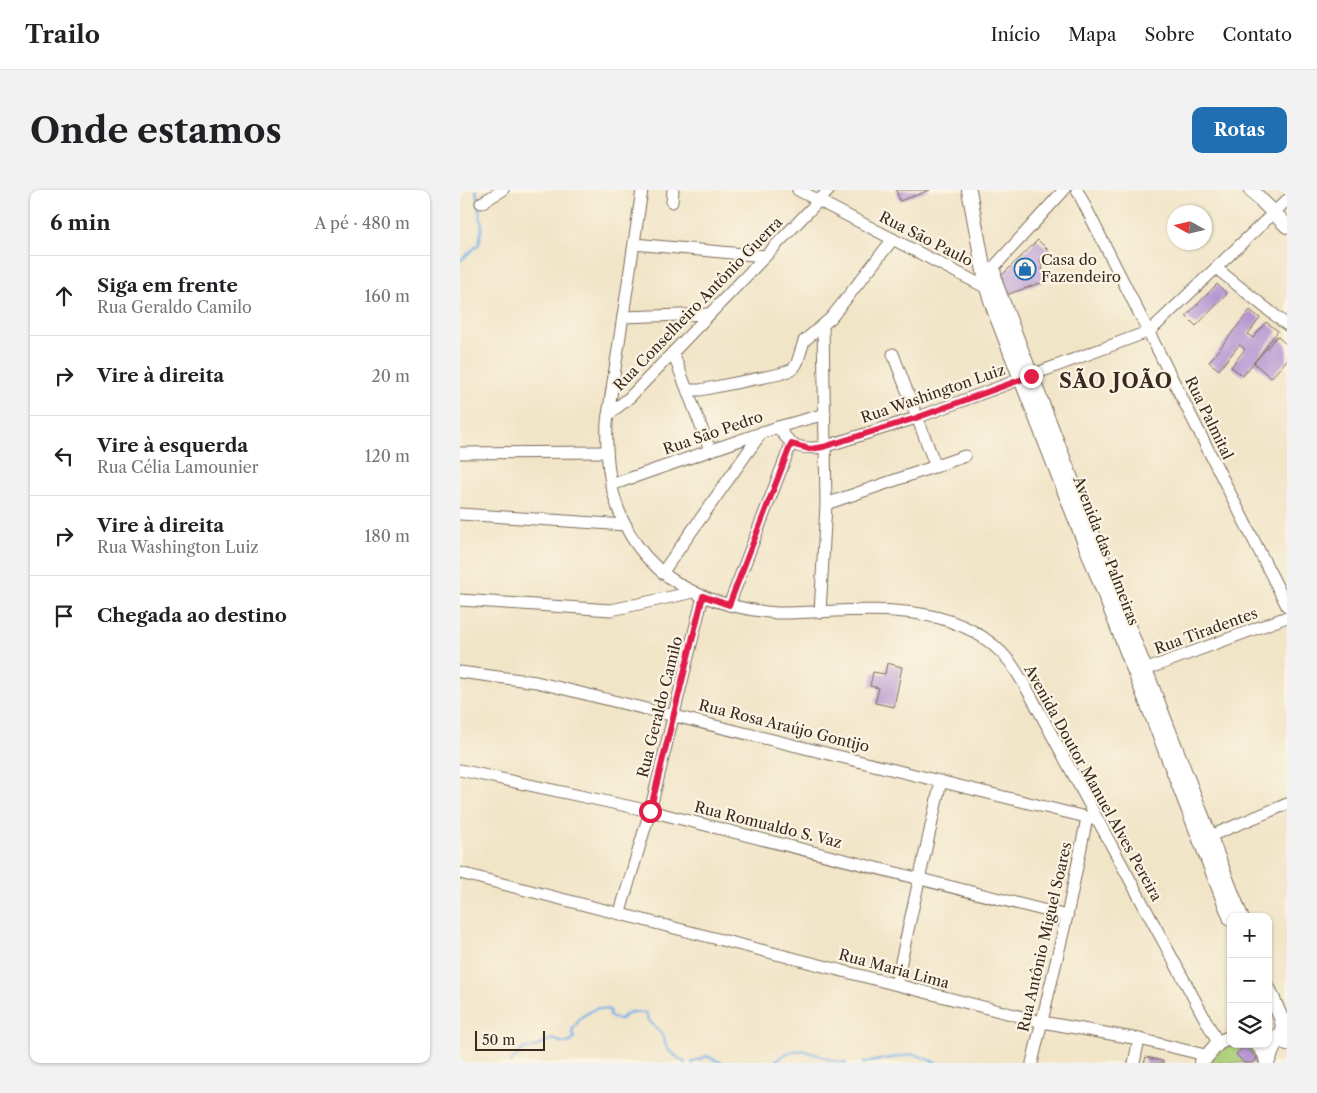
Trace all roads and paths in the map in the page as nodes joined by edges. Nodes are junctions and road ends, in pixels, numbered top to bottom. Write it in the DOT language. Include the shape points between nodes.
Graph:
graph roads {
  1 [pos="503,190"];
  2 [pos="642,190"];
  3 [pos="672,190"];
  4 [pos="798,190"];
  5 [pos="828,190"];
  6 [pos="969,190"];
  7 [pos="977,190"];
  8 [pos="1064,190"];
  9 [pos="1077,190"];
  10 [pos="1251,190"];
  11 [pos="818,200"];
  12 [pos="1287,200"];
  13 [pos="672,202"];
  14 [pos="481,203"];
  15 [pos="1274,213"];
  16 [pos="1287,226"];
  17 [pos="892,239"];
  18 [pos="634,244"];
  19 [pos="765,256"];
  20 [pos="992,268"];
  21 [pos="1216,268"];
  22 [pos="987,288"];
  23 [pos="710,314"];
  24 [pos="623,317"];
  25 [pos="1287,325"];
  26 [pos="823,326"];
  27 [pos="1150,332"];
  28 [pos="674,353"];
  29 [pos="893,354"];
  30 [pos="1027,378"];
  31 [pos="689,390"];
  32 [pos="825,414"];
  33 [pos="608,415"];
  34 [pos="916,418"];
  35 [pos="778,426"];
  36 [pos="762,432"];
  37 [pos="791,444"];
  38 [pos="823,447"];
  39 [pos="710,450"];
  40 [pos="606,452"];
  41 [pos="460,453"];
  42 [pos="964,456"];
  43 [pos="936,467"];
  44 [pos="611,485"];
  45 [pos="826,504"];
  46 [pos="460,514"];
  47 [pos="626,525"];
  48 [pos="662,573"];
  49 [pos="698,594"];
  50 [pos="460,600"];
  51 [pos="729,605"];
  52 [pos="1287,606"];
  53 [pos="820,613"];
  54 [pos="1287,617"];
  55 [pos="1140,671"];
  56 [pos="460,672"];
  57 [pos="673,714"];
  58 [pos="460,770"];
  59 [pos="940,780"];
  60 [pos="1287,804"];
  61 [pos="650,811"];
  62 [pos="1093,819"];
  63 [pos="1205,838"];
  64 [pos="460,873"];
  65 [pos="918,878"];
  66 [pos="620,912"];
  67 [pos="1229,913"];
  68 [pos="1239,913"];
  69 [pos="1067,916"];
  70 [pos="896,984"];
  71 [pos="1272,999"];
  72 [pos="1042,1022"];
  73 [pos="1282,1026"];
  74 [pos="1139,1039"];
  75 [pos="1227,1039"];
  76 [pos="1218,1043"];
  77 [pos="1260,1048"];
  78 [pos="1203,1059"];
  79 [pos="1032,1063"];
  80 [pos="1134,1063"];
  81 [pos="1267,1063"];
  1 -- 14 [label="street"];
  2 -- 18 [label="street, Avenida Doutor Manuel Alves Pereira"];
  3 -- 13 [label="street"];
  4 -- 11 [label="street, Rua São Paulo"];
  5 -- 11 [label="street, Rua Conselheiro Antônio Guerra"];
  6 -- 22 [label="main road, Avenida das Palmeiras"];
  7 -- 20 [label="main road, Avenida das Palmeiras"];
  8 -- 20 [label="street"];
  9 -- 27 [label="street, Rua Palmital"];
  10 -- 15 [label="main road"];
  11 -- 17 [label="street, Rua São Paulo"];
  11 -- 19 [label="street, Rua Conselheiro Antônio Guerra"];
  12 -- 15 [label="street, Rua Washington Luiz"];
  15 -- 16 [label="main road"];
  15 -- 21 [label="street, Rua Washington Luiz"];
  17 -- 22 [label="street, Rua São Paulo"];
  17 -- 26 [label="street"];
  18 -- 19 [label="street"];
  18 -- 24 [label="street, Avenida Doutor Manuel Alves Pereira"];
  19 -- 23 [label="street, Rua Conselheiro Antônio Guerra"];
  20 -- 30 [label="main road, Avenida das Palmeiras"];
  21 -- 25 [label="street"];
  21 -- 27 [label="street, Rua Washington Luiz"];
  22 -- 30 [label="main road, Avenida das Palmeiras"];
  23 -- 24 [label="street"];
  23 -- 28 [label="street, Rua Conselheiro Antônio Guerra"];
  24 -- 33 [label="street, Avenida Doutor Manuel Alves Pereira"];
  26 -- 31 [label="street" via="804,341 797,363 787,372"];
  26 -- 32 [label="street"];
  27 -- 30 [label="street, Rua Washington Luiz"];
  27 -- 52 [label="street, Rua Palmital"];
  28 -- 31 [label="street"];
  28 -- 33 [label="street, Rua Conselheiro Antônio Guerra"];
  29 -- 34 [label="street"];
  30 -- 34 [label="street, Rua Washington Luiz"];
  30 -- 55 [label="main road, Avenida das Palmeiras"];
  31 -- 39 [label="street"];
  32 -- 35 [label="street, Rua São Pedro"];
  32 -- 38 [label="street"];
  33 -- 40 [label="street, Avenida Doutor Manuel Alves Pereira"];
  34 -- 38 [label="street, Rua Washington Luiz"];
  34 -- 43 [label="street"];
  35 -- 36 [label="street, Rua São Pedro"];
  35 -- 37 [label="street"];
  36 -- 39 [label="street, Rua São Pedro"];
  36 -- 48 [label="street"];
  37 -- 38 [label="street, Rua Washington Luiz" via="810,449"];
  37 -- 51 [label="street"];
  38 -- 45 [label="street"];
  39 -- 44 [label="street, Rua São Pedro"];
  40 -- 41 [label="street"];
  40 -- 44 [label="street, Avenida Doutor Manuel Alves Pereira"];
  42 -- 43 [label="street"];
  43 -- 45 [label="street"];
  44 -- 47 [label="street, Avenida Doutor Manuel Alves Pereira"];
  45 -- 53 [label="street"];
  46 -- 47 [label="street"];
  47 -- 48 [label="street, Avenida Doutor Manuel Alves Pereira" via="645,556"];
  48 -- 49 [label="street, Avenida Doutor Manuel Alves Pereira" via="674,583"];
  49 -- 50 [label="street" via="611,610"];
  49 -- 51 [label="street, Avenida Doutor Manuel Alves Pereira"];
  49 -- 57 [label="street, Rua Geraldo Camilo"];
  51 -- 53 [label="street, Avenida Doutor Manuel Alves Pereira" via="758,612"];
  53 -- 62 [label="street, Avenida Doutor Manuel Alves Pereira" via="906,611 956,624 985,639 1019,676"];
  54 -- 55 [label="street, Rua Tiradentes"];
  55 -- 63 [label="main road, Avenida das Palmeiras"];
  56 -- 57 [label="street, Rua Rosa Araújo Gontijo" via="536,682"];
  57 -- 59 [label="street, Rua Rosa Araújo Gontijo"];
  57 -- 61 [label="street, Rua Geraldo Camilo"];
  58 -- 61 [label="street, Rua Romualdo S. Vaz"];
  59 -- 62 [label="street, Rua Rosa Araújo Gontijo"];
  59 -- 65 [label="street"];
  60 -- 63 [label="street"];
  61 -- 65 [label="street, Rua Romualdo S. Vaz"];
  61 -- 66 [label="street, Rua Geraldo Camilo"];
  62 -- 69 [label="street, Rua Antônio Miguel Soares"];
  62 -- 76 [label="street, Avenida Doutor Manuel Alves Pereira"];
  63 -- 67 [label="main road, Avenida das Palmeiras"];
  63 -- 68 [label="main road, Avenida das Palmeiras"];
  64 -- 66 [label="street, Rua Maria Lima"];
  65 -- 69 [label="street, Rua Romualdo S. Vaz"];
  65 -- 70 [label="street"];
  66 -- 70 [label="street, Rua Maria Lima"];
  69 -- 72 [label="street, Rua Antônio Miguel Soares"];
  70 -- 72 [label="street, Rua Maria Lima"];
  71 -- 73 [label="main road"];
  72 -- 74 [label="street, Rua Maria Lima"];
  72 -- 79 [label="street, Rua Antônio Miguel Soares"];
  73 -- 81 [label="main road"];
  74 -- 78 [label="street, Rua Maria Lima"];
  74 -- 80 [label="street"];
  75 -- 76 [label="main road"];
  76 -- 78 [label="main road"];
  77 -- 81 [label="main road"];
}
